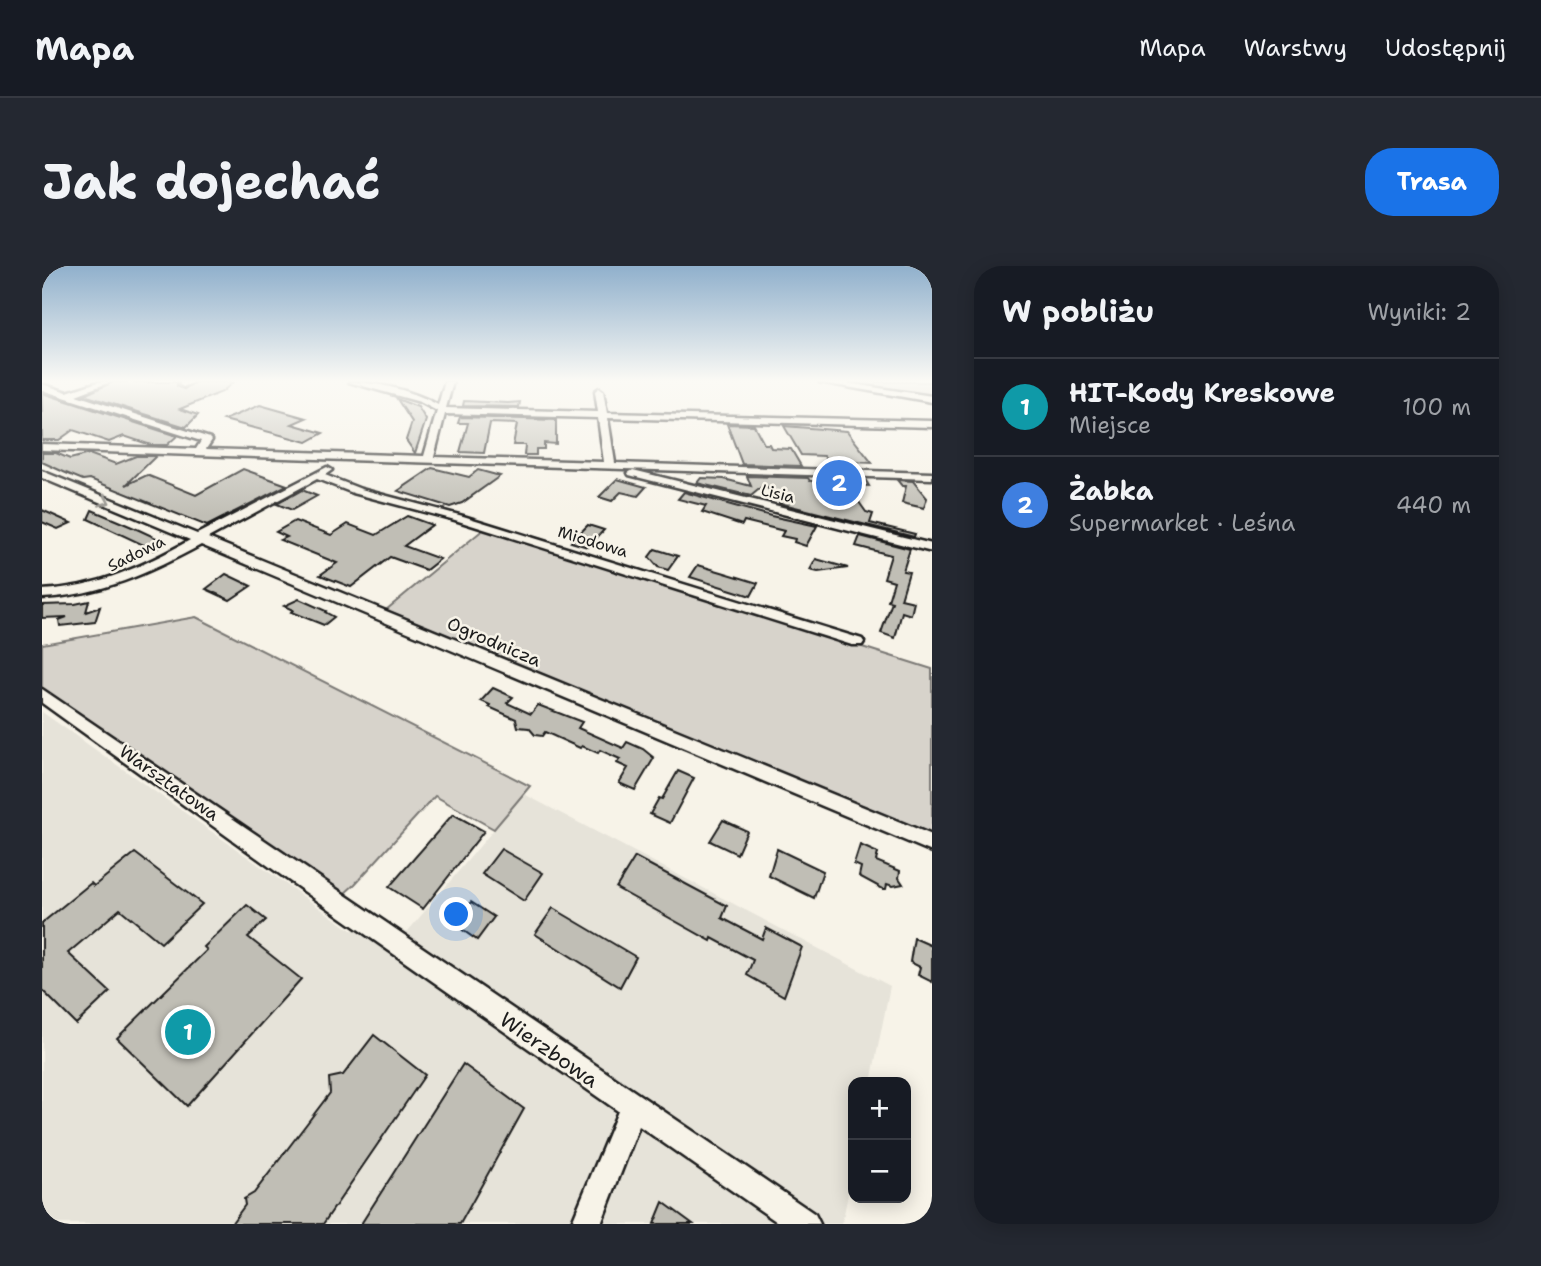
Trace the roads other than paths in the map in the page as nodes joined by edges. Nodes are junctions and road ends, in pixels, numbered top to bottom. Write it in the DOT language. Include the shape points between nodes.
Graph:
graph roads {
  1 [pos="166,427"];
  2 [pos="438,427"];
  3 [pos="606,427"];
  4 [pos="42,447"];
  5 [pos="199,452"];
  6 [pos="337,457"];
  7 [pos="428,459"];
  8 [pos="614,465"];
  9 [pos="42,474"];
  10 [pos="318,476"];
  11 [pos="932,476"];
  12 [pos="199,539"];
  13 [pos="932,548"];
  14 [pos="42,594"];
  15 [pos="857,642"];
  16 [pos="42,695"];
  17 [pos="932,844"];
  18 [pos="295,874"];
  19 [pos="633,1108"];
  20 [pos="586,1224"];
  21 [pos="805,1224"];
  1 -- 5 [label="street" via="207,440"];
  2 -- 7 [label="street"];
  3 -- 8 [label="street"];
  4 -- 5 [label="street"];
  5 -- 6 [label="street"];
  6 -- 7 [label="street"];
  6 -- 10 [label="street, Sadowa"];
  7 -- 8 [label="street"];
  8 -- 11 [label="street"];
  8 -- 13 [label="street, Lisia"];
  9 -- 12 [label="street, Ogrodnicza, one-way"];
  10 -- 12 [label="street, Sadowa"];
  10 -- 15 [label="street, Miodowa"];
  12 -- 14 [label="street, Sadowa" via="124,580 83,591"];
  12 -- 17 [label="street, Ogrodnicza"];
  16 -- 18 [label="street, Warsztatowa"];
  18 -- 19 [label="street, Wierzbowa"];
  19 -- 20 [label="street"];
  19 -- 21 [label="street, Wierzbowa"];
}
